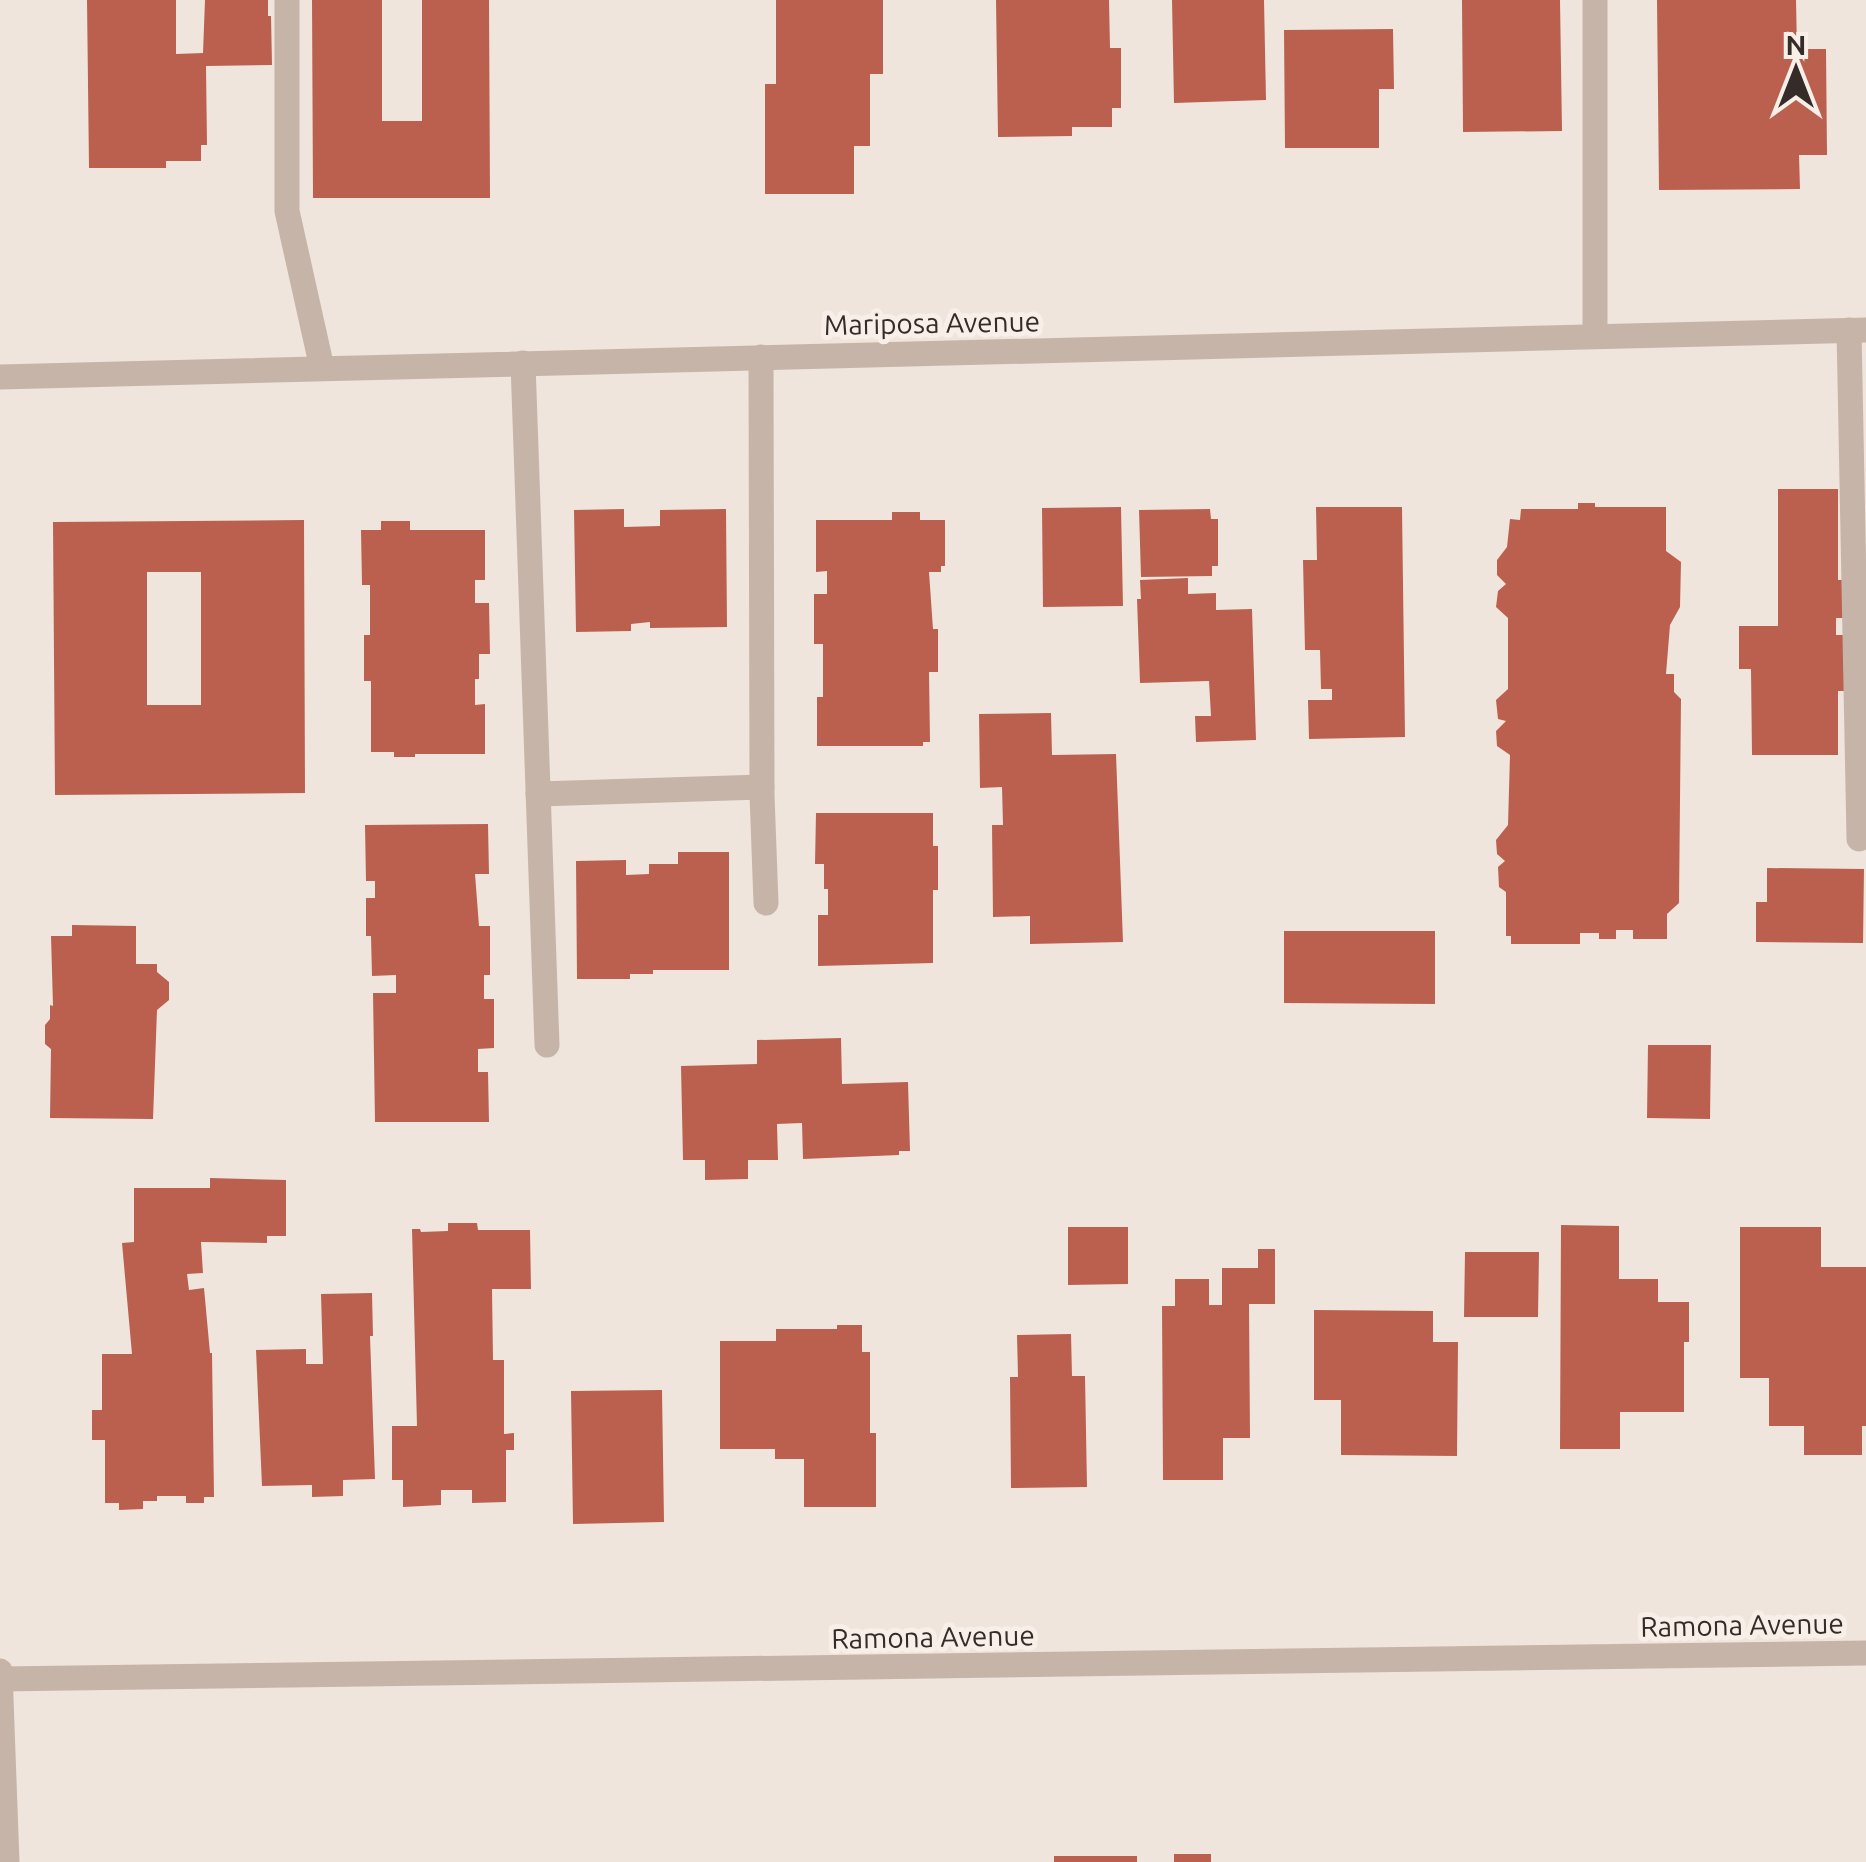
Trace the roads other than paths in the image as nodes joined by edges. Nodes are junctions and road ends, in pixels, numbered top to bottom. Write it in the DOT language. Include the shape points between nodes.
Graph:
graph roads {
  1 [pos="287,0"];
  2 [pos="1595,0"];
  3 [pos="1858,330"];
  4 [pos="1594,336"];
  5 [pos="761,357"];
  6 [pos="523,362"];
  7 [pos="322,368"];
  8 [pos="0,377"];
  9 [pos="762,787"];
  10 [pos="538,794"];
  11 [pos="1858,839"];
  12 [pos="766,903"];
  13 [pos="547,1046"];
  14 [pos="1866,1653"];
  15 [pos="1,1677"];
  16 [pos="7,1862"];
  1 -- 7 [label="street" via="288,212"];
  2 -- 4 [label="street"];
  3 -- 4 [label="street, Mariposa Avenue"];
  3 -- 11 [label="street"];
  4 -- 5 [label="street, Mariposa Avenue"];
  5 -- 6 [label="street, Mariposa Avenue"];
  5 -- 9 [label="street"];
  6 -- 7 [label="street, Mariposa Avenue"];
  6 -- 10 [label="street"];
  7 -- 8 [label="street, Mariposa Avenue"];
  9 -- 10 [label="street"];
  9 -- 12 [label="street"];
  10 -- 13 [label="street"];
  14 -- 15 [label="street, Ramona Avenue"];
  15 -- 16 [label="street"];
}
